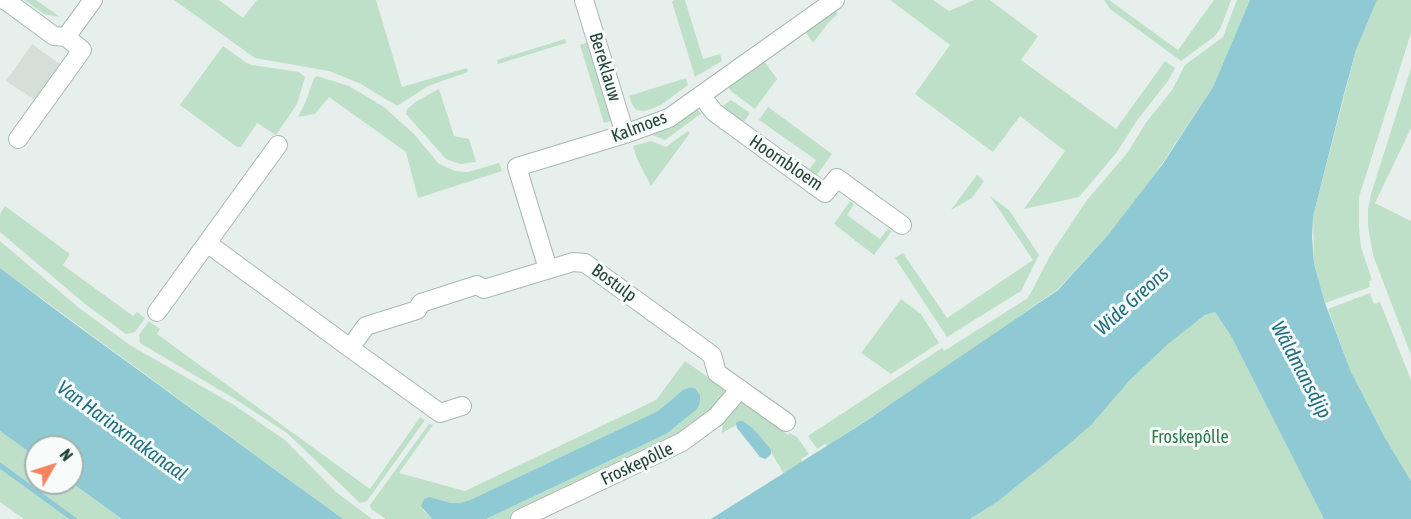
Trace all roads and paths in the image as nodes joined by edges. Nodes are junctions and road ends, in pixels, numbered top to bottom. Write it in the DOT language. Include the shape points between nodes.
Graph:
graph roads {
  1 [pos="5,0"];
  2 [pos="93,0"];
  3 [pos="584,0"];
  4 [pos="828,2"];
  5 [pos="66,38"];
  6 [pos="701,95"];
  7 [pos="625,134"];
  8 [pos="18,139"];
  9 [pos="278,145"];
  10 [pos="902,225"];
  11 [pos="207,243"];
  12 [pos="548,269"];
  13 [pos="157,312"];
  14 [pos="350,348"];
  15 [pos="740,389"];
  16 [pos="462,406"];
  17 [pos="786,422"];
  18 [pos="520,519"];
  1 -- 5 [label="street" via="54,36"];
  2 -- 5 [label="street"];
  3 -- 7 [label="street, Bereklauw"];
  4 -- 6 [label="street, Kalmoes"];
  5 -- 8 [label="street" via="82,50"];
  6 -- 7 [label="street, Kalmoes" via="669,118"];
  6 -- 10 [label="street, Hoornbloem" via="714,112 825,194 837,178"];
  7 -- 12 [label="street, Kalmoes" via="517,167"];
  9 -- 11 [label="street"];
  11 -- 13 [label="street"];
  11 -- 14 [label="street"];
  12 -- 14 [label="street, Bostulp" via="421,303 417,309 366,326"];
  12 -- 15 [label="street, Bostulp" via="579,262 591,266 712,355 717,373"];
  14 -- 16 [label="street" via="440,413"];
  15 -- 17 [label="street, Bostulp"];
  15 -- 18 [label="street, Froskepôlle" via="716,417 682,442"];
}
